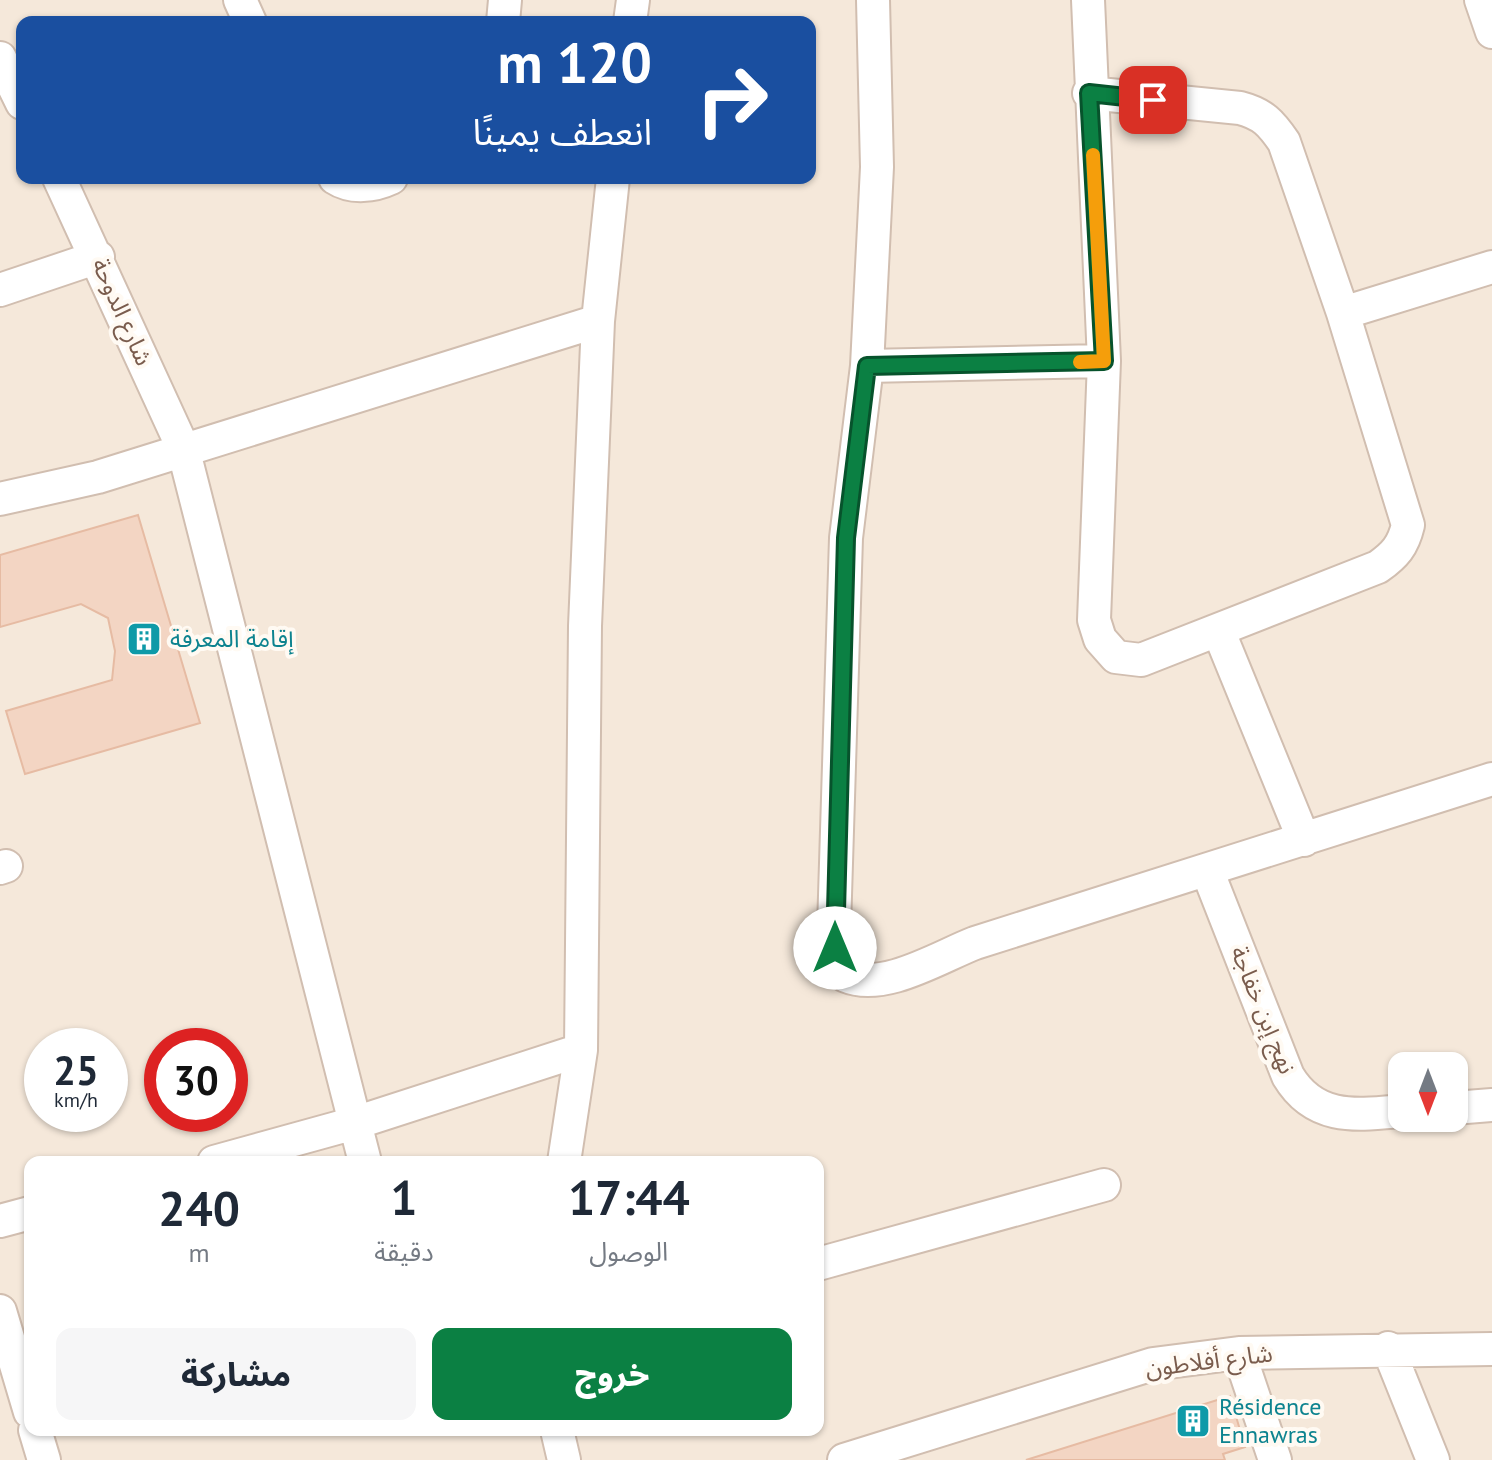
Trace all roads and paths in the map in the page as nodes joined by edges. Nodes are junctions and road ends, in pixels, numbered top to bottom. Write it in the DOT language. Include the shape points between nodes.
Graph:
graph roads {
  1 [pos="873,0"];
  2 [pos="1088,0"];
  3 [pos="1481,0"];
  4 [pos="1492,32"];
  5 [pos="0,58"];
  6 [pos="16,91"];
  7 [pos="1089,93"];
  8 [pos="62,184"];
  9 [pos="612,184"];
  10 [pos="98,257"];
  11 [pos="1492,267"];
  12 [pos="0,290"];
  13 [pos="1343,313"];
  14 [pos="598,321"];
  15 [pos="1104,361"];
  16 [pos="867,366"];
  17 [pos="183,448"];
  18 [pos="0,499"];
  19 [pos="1219,632"];
  20 [pos="1492,779"];
  21 [pos="1304,840"];
  22 [pos="1207,870"];
  23 [pos="581,1050"];
  24 [pos="1492,1105"];
  25 [pos="1468,1107"];
  26 [pos="1388,1111"];
  27 [pos="355,1123"];
  28 [pos="236,1156"];
  29 [pos="363,1156"];
  30 [pos="565,1156"];
  31 [pos="1104,1185"];
  32 [pos="24,1215"];
  33 [pos="0,1221"];
  34 [pos="824,1262"];
  35 [pos="0,1311"];
  36 [pos="1388,1348"];
  37 [pos="1492,1349"];
  38 [pos="1239,1353"];
  39 [pos="24,1392"];
  40 [pos="37,1436"];
  41 [pos="558,1436"];
  42 [pos="44,1460"];
  43 [pos="564,1460"];
  44 [pos="844,1460"];
  45 [pos="1275,1460"];
  46 [pos="1433,1460"];
  1 -- 16 [label="street" via="877,167"];
  2 -- 7 [label="street"];
  3 -- 4 [label="street"];
  5 -- 6 [label="street"];
  7 -- 13 [label="street" via="1261,114 1284,142"];
  7 -- 15 [label="street"];
  8 -- 10 [label="street, شارع الدوحة"];
  9 -- 14 [label="street"];
  10 -- 12 [label="street"];
  10 -- 17 [label="street, شارع الدوحة"];
  11 -- 13 [label="street"];
  13 -- 19 [label="street" via="1408,525 1405,541 1378,567"];
  14 -- 17 [label="street"];
  14 -- 23 [label="street" via="585,626"];
  15 -- 16 [label="street"];
  15 -- 19 [label="street" via="1094,620 1100,639 1116,657 1141,660"];
  16 -- 22 [label="street" via="846,538 834,928 846,976 870,981 893,976 975,943"];
  17 -- 18 [label="street" via="98,477"];
  17 -- 27 [label="street, شارع الدوحة"];
  19 -- 21 [label="street"];
  20 -- 21 [label="street"];
  21 -- 22 [label="street"];
  22 -- 26 [label="street, نهج إبن خفاجة" via="1298,1093 1336,1112"];
  23 -- 27 [label="street"];
  23 -- 30 [label="street"];
  24 -- 25 [label="street"];
  27 -- 28 [label="street"];
  27 -- 29 [label="street, شارع الدوحة"];
  31 -- 34 [label="street"];
  32 -- 33 [label="street"];
  35 -- 39 [label="street"];
  36 -- 37 [label="street, شارع أفلاطون"];
  36 -- 38 [label="street, شارع أفلاطون"];
  36 -- 46 [label="street"];
  38 -- 44 [label="street, شارع أفلاطون" via="1153,1364"];
  38 -- 45 [label="street"];
  40 -- 42 [label="street"];
  41 -- 43 [label="street"];
}
